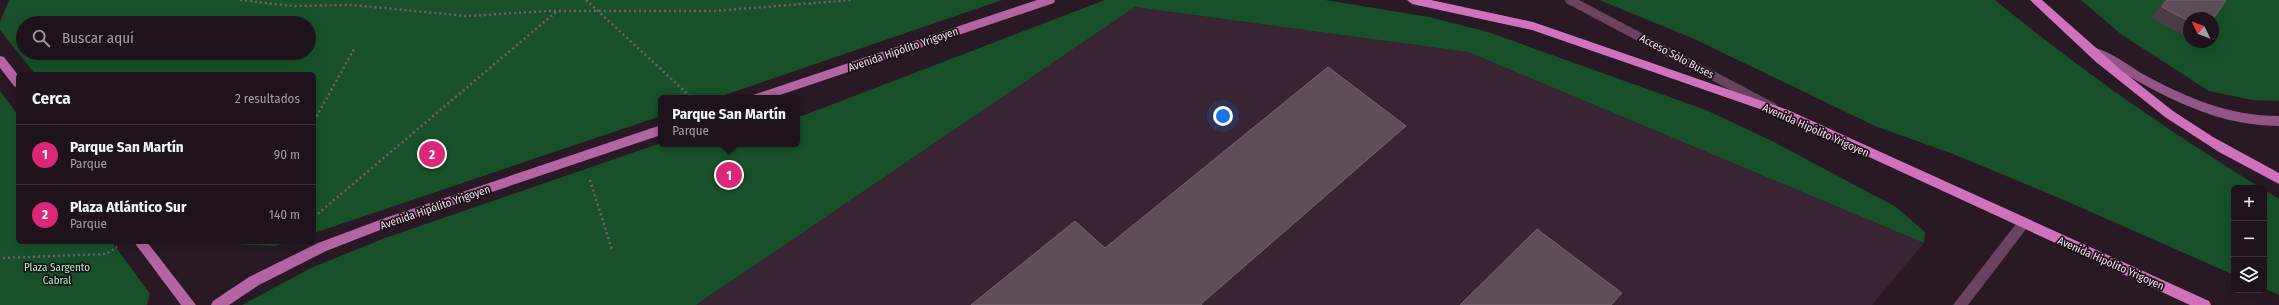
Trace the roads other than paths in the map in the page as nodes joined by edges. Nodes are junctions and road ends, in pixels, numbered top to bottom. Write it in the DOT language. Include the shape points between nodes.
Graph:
graph roads {
  1 [pos="1050,0"];
  2 [pos="1412,0"];
  3 [pos="1570,0"];
  4 [pos="2035,0"];
  5 [pos="2085,46"];
  6 [pos="0,60"];
  7 [pos="16,80"];
  8 [pos="766,95"];
  9 [pos="1784,113"];
  10 [pos="2279,121"];
  11 [pos="658,131"];
  12 [pos="2279,179"];
  13 [pos="2023,224"];
  14 [pos="142,244"];
  15 [pos="189,305"];
  16 [pos="218,305"];
  17 [pos="1960,305"];
  18 [pos="2204,305"];
  1 -- 8 [label="main road, Avenida Hipólito Yrigoyen"];
  2 -- 9 [label="highway, Avenida Hipólito Yrigoyen" via="1473,11 1533,26"];
  3 -- 9 [label="street, Acceso Sólo Buses"];
  4 -- 5 [label="highway"];
  5 -- 10 [label="street" via="2157,87 2195,104 2262,123"];
  5 -- 12 [label="highway" via="2170,115 2237,157"];
  6 -- 7 [label="main road"];
  9 -- 13 [label="highway, Avenida Hipólito Yrigoyen"];
  11 -- 16 [label="main road, Avenida Hipólito Yrigoyen" via="385,223 322,247 254,281"];
  13 -- 17 [label="street"];
  13 -- 18 [label="highway, Avenida Hipólito Yrigoyen"];
  14 -- 15 [label="main road"];
}
